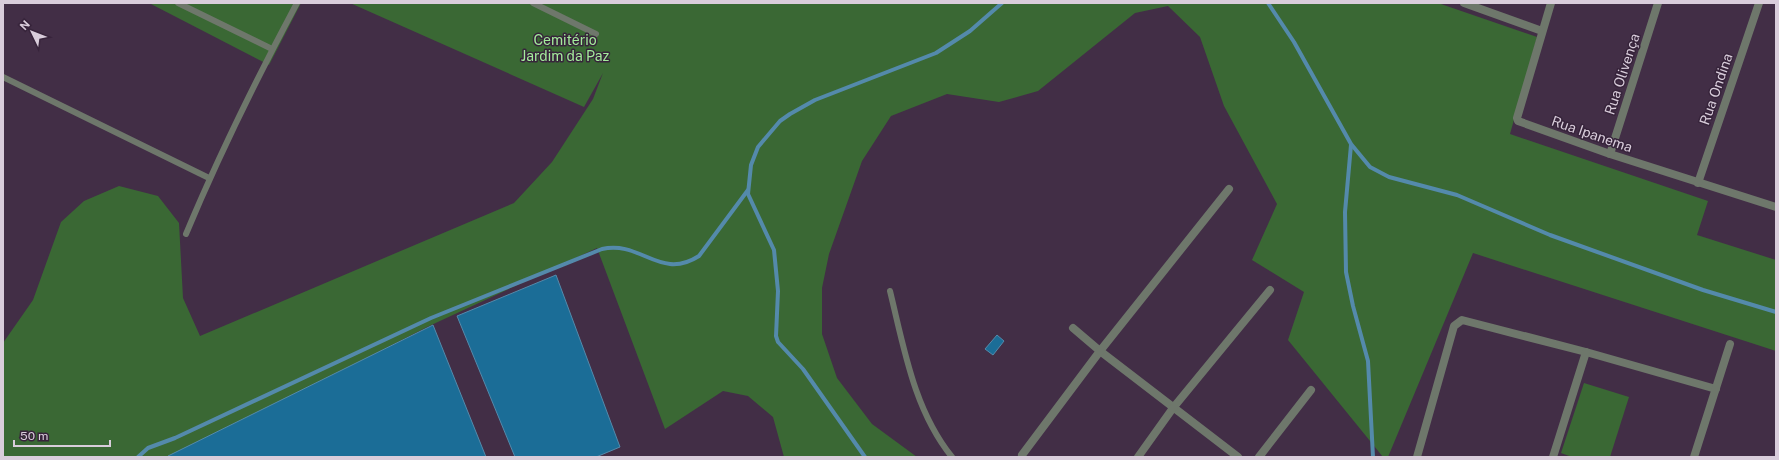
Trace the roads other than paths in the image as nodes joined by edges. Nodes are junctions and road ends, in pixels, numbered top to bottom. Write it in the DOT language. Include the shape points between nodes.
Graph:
graph roads {
  1 [pos="178,3"];
  2 [pos="297,3"];
  3 [pos="533,3"];
  4 [pos="1464,3"];
  5 [pos="1551,3"];
  6 [pos="1658,3"];
  7 [pos="1759,3"];
  8 [pos="1542,31"];
  9 [pos="596,34"];
  10 [pos="272,49"];
  11 [pos="3,77"];
  12 [pos="1610,154"];
  13 [pos="209,178"];
  14 [pos="1698,183"];
  15 [pos="1229,188"];
  16 [pos="1776,207"];
  17 [pos="186,234"];
  18 [pos="1270,290"];
  19 [pos="890,291"];
  20 [pos="1073,328"];
  21 [pos="1730,344"];
  22 [pos="1100,351"];
  23 [pos="1586,352"];
  24 [pos="1716,389"];
  25 [pos="1311,390"];
  26 [pos="1173,408"];
  27 [pos="1022,455"];
  28 [pos="952,457"];
  29 [pos="1138,457"];
  30 [pos="1238,457"];
  31 [pos="1259,457"];
  32 [pos="1417,457"];
  33 [pos="1552,457"];
  34 [pos="1694,457"];
  1 -- 10 [label="lane"];
  2 -- 10 [label="lane"];
  3 -- 9 [label="lane"];
  4 -- 8 [label="street"];
  5 -- 8 [label="street, Rua Ipanema"];
  6 -- 12 [label="street, Rua Olivença"];
  7 -- 14 [label="street, Rua Ondina"];
  8 -- 12 [label="street, Rua Ipanema" via="1518,121"];
  10 -- 13 [label="lane"];
  11 -- 13 [label="lane"];
  12 -- 14 [label="street, Rua Ipanema"];
  13 -- 17 [label="lane"];
  14 -- 16 [label="street, Rua Ipanema"];
  15 -- 22 [label="street"];
  18 -- 26 [label="street"];
  19 -- 28 [label="lane" via="916,392 942,444"];
  20 -- 22 [label="street"];
  21 -- 24 [label="street"];
  22 -- 26 [label="street"];
  22 -- 27 [label="street"];
  23 -- 24 [label="street"];
  23 -- 32 [label="street" via="1462,320 1458,322 1454,326"];
  23 -- 33 [label="street"];
  24 -- 34 [label="street"];
  25 -- 31 [label="street"];
  26 -- 29 [label="street"];
  26 -- 30 [label="street"];
}
